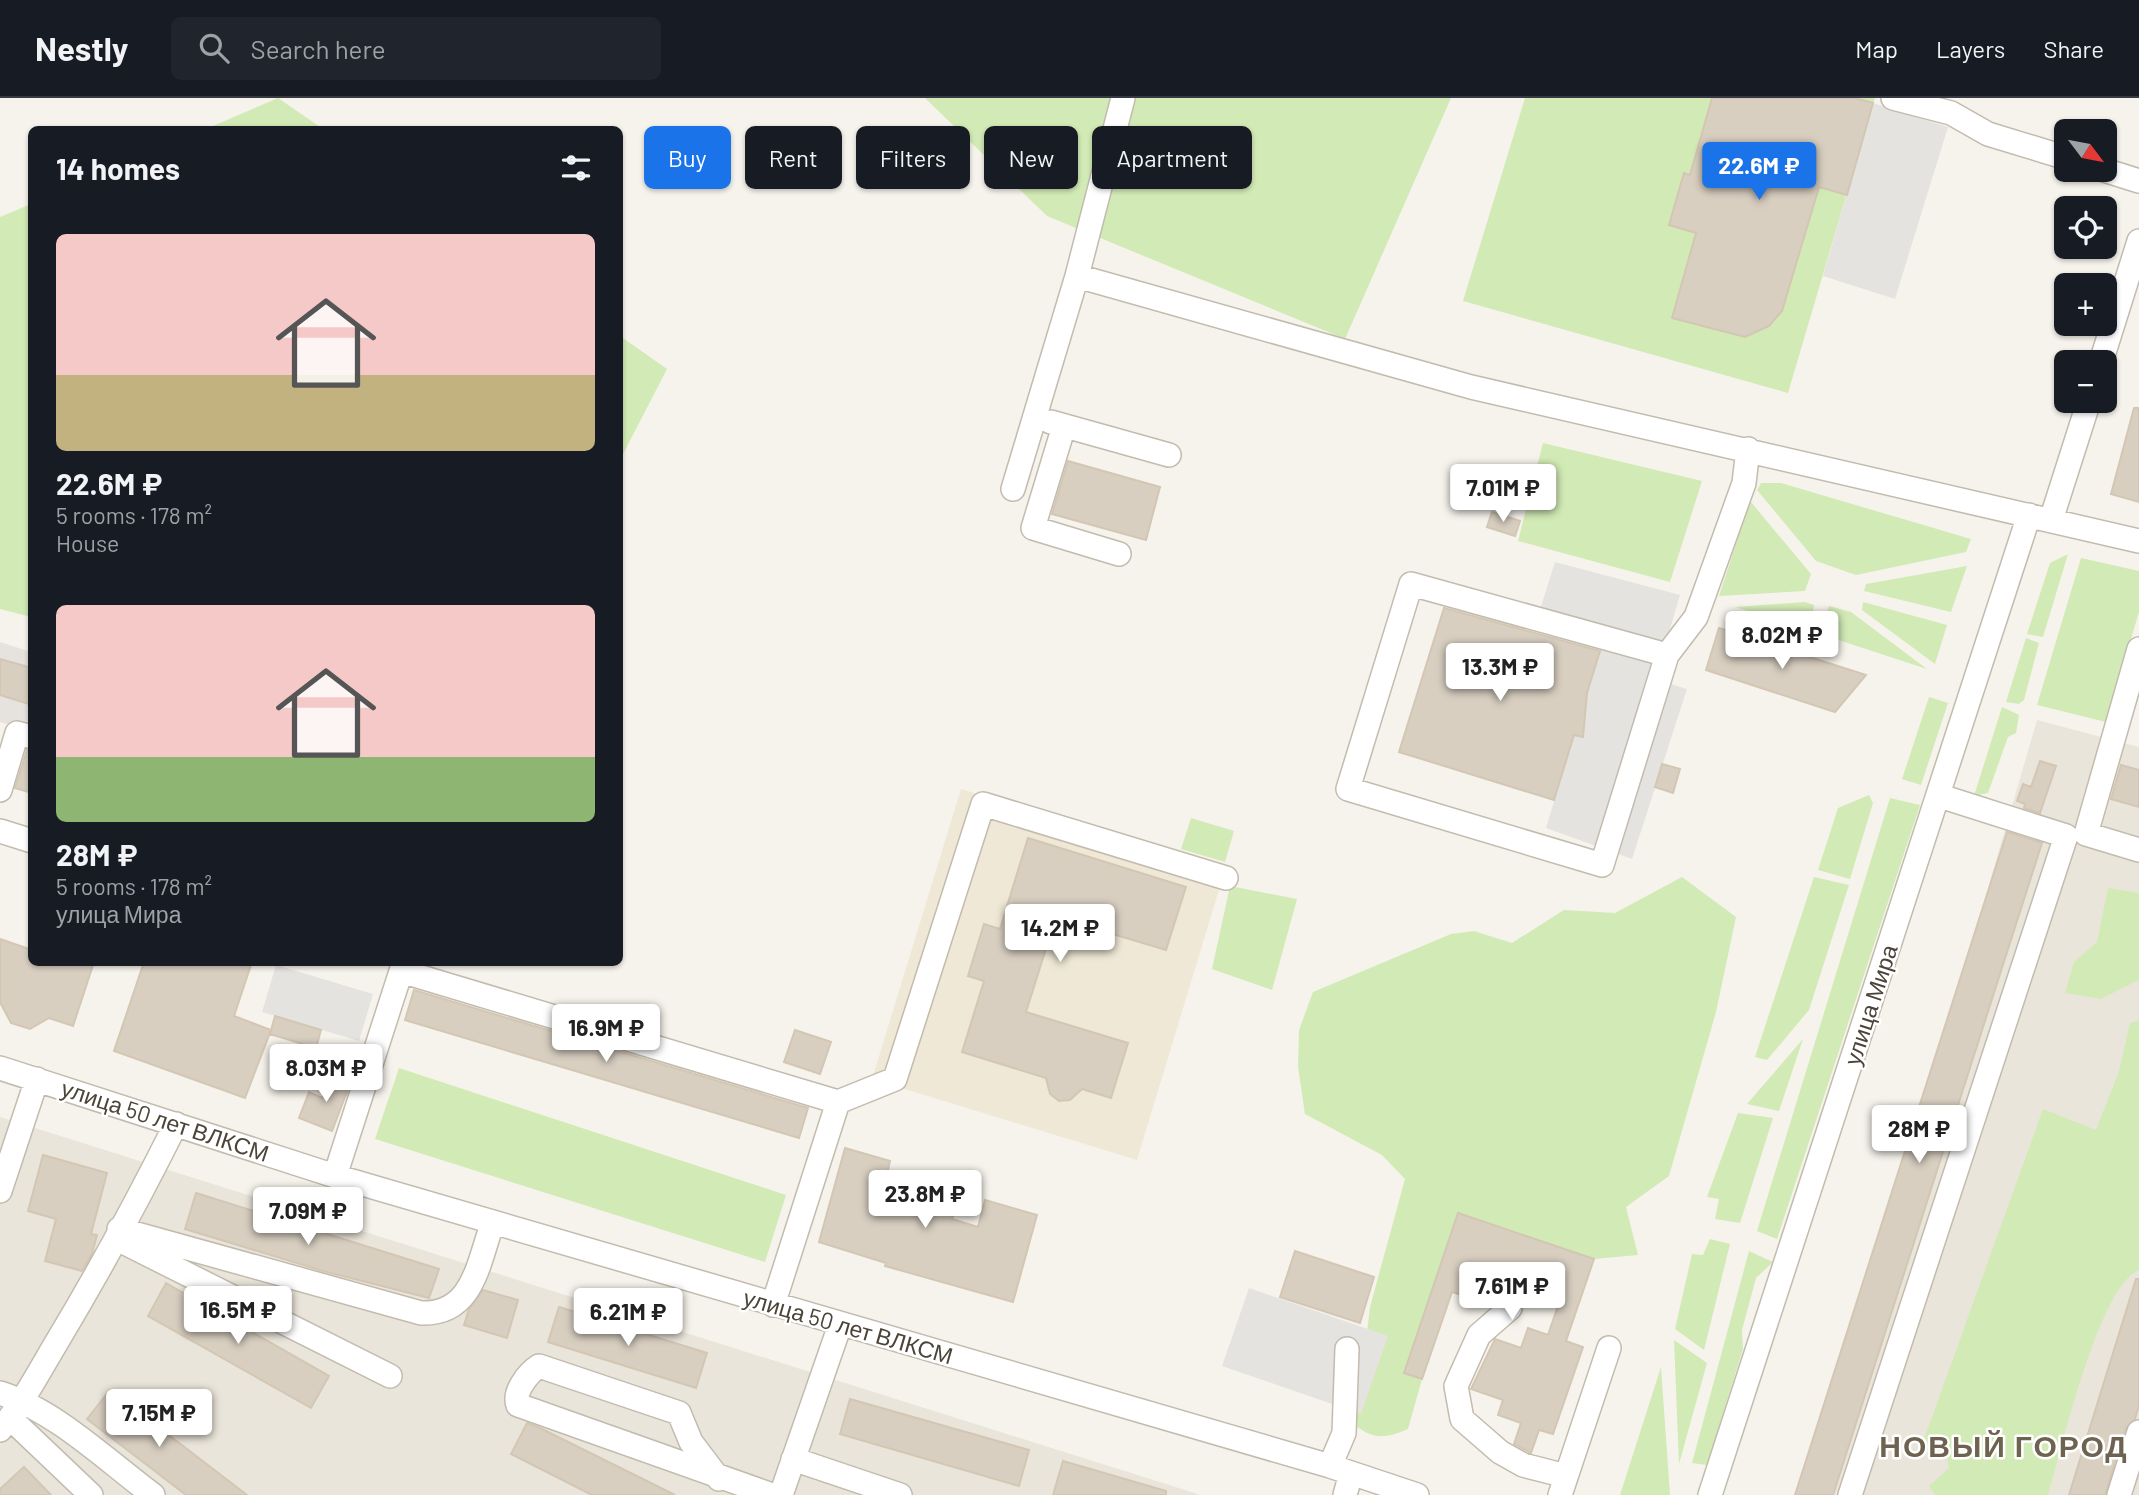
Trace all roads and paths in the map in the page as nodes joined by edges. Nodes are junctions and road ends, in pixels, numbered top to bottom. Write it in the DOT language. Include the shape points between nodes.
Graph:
graph roads {
  1 [pos="1123,98"];
  2 [pos="1893,98"];
  3 [pos="2054,155"];
  4 [pos="2118,174"];
  5 [pos="2139,181"];
  6 [pos="2139,241"];
  7 [pos="1077,276"];
  8 [pos="2105,350"];
  9 [pos="2084,413"];
  10 [pos="1035,418"];
  11 [pos="1064,426"];
  12 [pos="1748,449"];
  13 [pos="1169,455"];
  14 [pos="1013,489"];
  15 [pos="2040,517"];
  16 [pos="2139,541"];
  17 [pos="1119,554"];
  18 [pos="2139,649"];
  19 [pos="1667,655"];
  20 [pos="28,736"];
  21 [pos="0,790"];
  22 [pos="1940,796"];
  23 [pos="0,831"];
  24 [pos="28,840"];
  25 [pos="2139,850"];
  26 [pos="1226,878"];
  27 [pos="402,967"];
  28 [pos="0,1068"];
  29 [pos="37,1079"];
  30 [pos="838,1102"];
  31 [pos="176,1124"];
  32 [pos="335,1175"];
  33 [pos="0,1191"];
  34 [pos="493,1222"];
  35 [pos="118,1234"];
  36 [pos="773,1305"];
  37 [pos="1510,1308"];
  38 [pos="840,1325"];
  39 [pos="1609,1348"];
  40 [pos="1347,1349"];
  41 [pos="390,1376"];
  42 [pos="8,1410"];
  43 [pos="2139,1432"];
  44 [pos="793,1460"];
  45 [pos="1341,1469"];
  46 [pos="719,1479"];
  47 [pos="1563,1486"];
  48 [pos="91,1495"];
  49 [pos="153,1495"];
  50 [pos="772,1495"];
  51 [pos="781,1495"];
  52 [pos="900,1495"];
  53 [pos="1345,1495"];
  54 [pos="1417,1495"];
  55 [pos="1710,1495"];
  56 [pos="1850,1495"];
  57 [pos="2119,1495"];
  1 -- 7 [label="street"];
  2 -- 3 [label="street" via="1951,113 1988,134"];
  4 -- 5 [label="street"];
  6 -- 8 [label="street"];
  7 -- 10 [label="street"];
  7 -- 12 [label="street" via="1471,387"];
  9 -- 15 [label="street, улица Мира"];
  10 -- 11 [label="street"];
  10 -- 14 [label="street"];
  11 -- 13 [label="street"];
  11 -- 17 [label="street" via="1033,528"];
  12 -- 15 [label="street"];
  12 -- 19 [label="street" via="1744,483 1696,617"];
  15 -- 16 [label="street"];
  15 -- 22 [label="street, улица Мира"];
  18 -- 25 [label="street" via="2086,834"];
  19 -- 19 [label="street" via="1602,865 1348,789 1411,584"];
  20 -- 21 [label="street" via="17,733"];
  22 -- 55 [label="street, улица Мира"];
  22 -- 56 [label="street" via="2066,836"];
  23 -- 24 [label="street"];
  26 -- 30 [label="street" via="983,804 895,1079"];
  27 -- 30 [label="street"];
  27 -- 32 [label="street"];
  28 -- 29 [label="street, улица 50 лет ВЛКСМ"];
  29 -- 31 [label="street, улица 50 лет ВЛКСМ"];
  29 -- 33 [label="street"];
  30 -- 36 [label="street"];
  31 -- 32 [label="street, улица 50 лет ВЛКСМ"];
  31 -- 35 [label="street"];
  32 -- 34 [label="street, улица 50 лет ВЛКСМ"];
  34 -- 35 [label="street" via="465,1298 435,1314"];
  34 -- 36 [label="street, улица 50 лет ВЛКСМ"];
  35 -- 41 [label="street"];
  35 -- 42 [label="street"];
  36 -- 38 [label="street, улица 50 лет ВЛКСМ"];
  37 -- 47 [label="street" via="1479,1335 1456,1385 1462,1419 1500,1452"];
  38 -- 44 [label="street"];
  38 -- 45 [label="street, улица 50 лет ВЛКСМ"];
  39 -- 47 [label="street"];
  40 -- 45 [label="street"];
  42 -- 48 [label="street"];
  42 -- 49 [label="street"];
  43 -- 57 [label="street"];
  44 -- 51 [label="street"];
  44 -- 52 [label="street"];
  45 -- 53 [label="street"];
  45 -- 54 [label="street, улица 50 лет ВЛКСМ"];
  46 -- 46 [label="street" via="691,1442 679,1413 539,1366 517,1394 518,1405"];
  46 -- 50 [label="street"];
}
